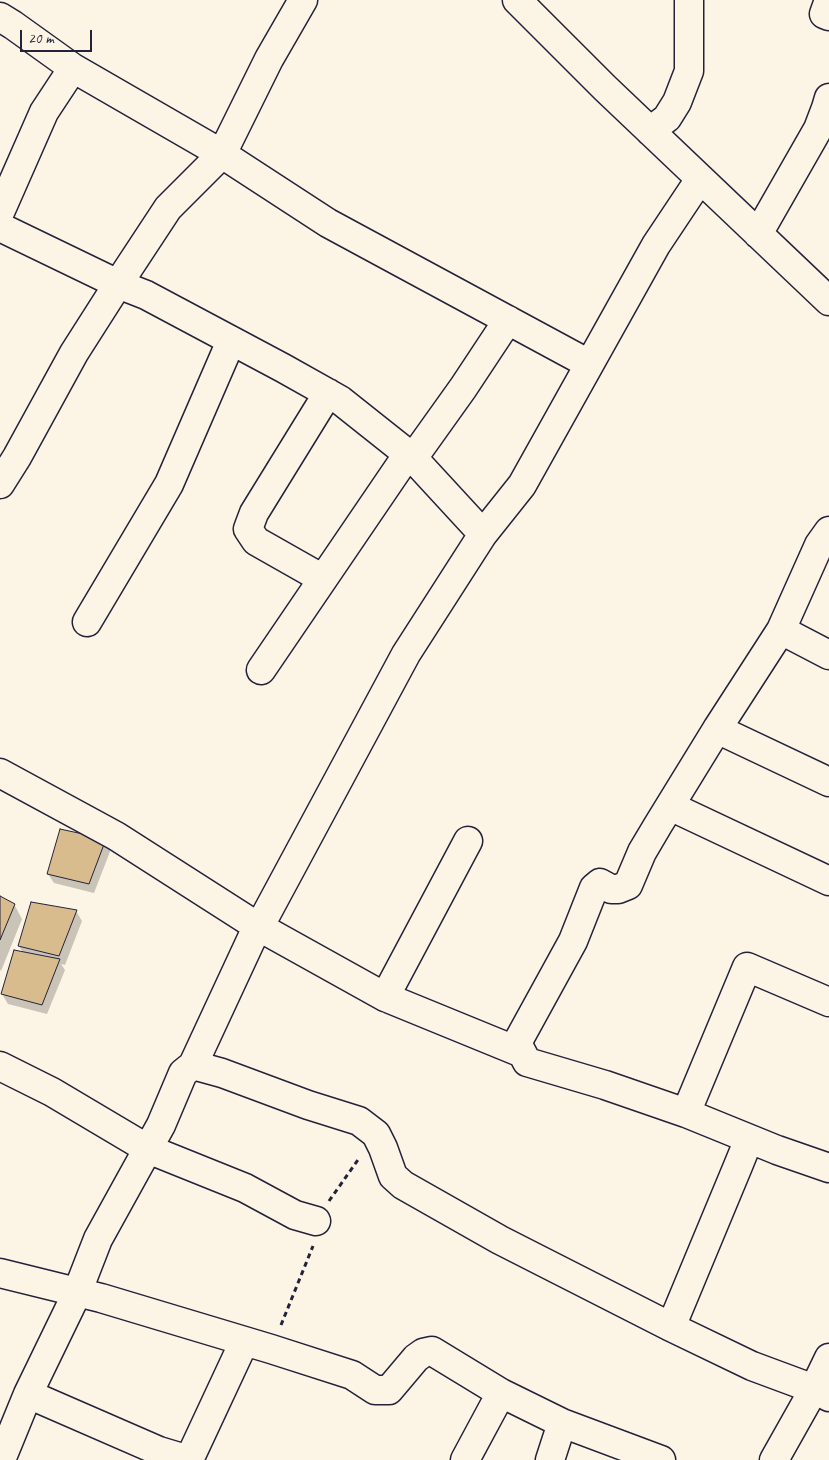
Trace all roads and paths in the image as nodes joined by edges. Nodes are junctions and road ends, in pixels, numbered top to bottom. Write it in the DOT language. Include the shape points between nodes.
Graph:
graph roads {
  1 [pos="303,0"];
  2 [pos="517,0"];
  3 [pos="689,0"];
  4 [pos="829,0"];
  5 [pos="829,16"];
  6 [pos="0,17"];
  7 [pos="74,68"];
  8 [pos="829,98"];
  9 [pos="650,131"];
  10 [pos="823,132"];
  11 [pos="222,154"];
  12 [pos="700,179"];
  13 [pos="0,212"];
  14 [pos="0,227"];
  15 [pos="758,234"];
  16 [pos="118,284"];
  17 [pos="829,301"];
  18 [pos="508,320"];
  19 [pos="231,341"];
  20 [pos="589,364"];
  21 [pos="328,393"];
  22 [pos="9,452"];
  23 [pos="410,456"];
  24 [pos="0,484"];
  25 [pos="829,531"];
  26 [pos="483,534"];
  27 [pos="323,579"];
  28 [pos="87,622"];
  29 [pos="781,630"];
  30 [pos="829,655"];
  31 [pos="261,670"];
  32 [pos="717,729"];
  33 [pos="0,773"];
  34 [pos="829,782"];
  35 [pos="670,806"];
  36 [pos="468,841"];
  37 [pos="829,881"];
  38 [pos="258,925"];
  39 [pos="385,997"];
  40 [pos="829,1002"];
  41 [pos="522,1053"];
  42 [pos="193,1064"];
  43 [pos="0,1066"];
  44 [pos="686,1113"];
  45 [pos="376,1134"];
  46 [pos="748,1138"];
  47 [pos="148,1149"];
  48 [pos="829,1168"];
  49 [pos="316,1220"];
  50 [pos="0,1273"];
  51 [pos="77,1293"];
  52 [pos="672,1327"];
  53 [pos="244,1342"];
  54 [pos="271,1349"];
  55 [pos="829,1358"];
  56 [pos="501,1393"];
  57 [pos="821,1393"];
  58 [pos="28,1394"];
  59 [pos="562,1423"];
  60 [pos="0,1459"];
  61 [pos="188,1460"];
  62 [pos="465,1460"];
  63 [pos="550,1460"];
  64 [pos="661,1460"];
  65 [pos="774,1460"];
  1 -- 11 [label="street" via="269,59"];
  2 -- 9 [label="street"];
  3 -- 9 [label="street" via="689,71 667,118"];
  4 -- 5 [label="street" via="824,14"];
  6 -- 7 [label="street"];
  7 -- 11 [label="street"];
  7 -- 13 [label="street" via="44,112"];
  8 -- 10 [label="street"];
  9 -- 12 [label="street"];
  10 -- 15 [label="street"];
  11 -- 16 [label="street" via="168,208"];
  11 -- 18 [label="street" via="328,223"];
  12 -- 15 [label="street"];
  12 -- 20 [label="street" via="656,245"];
  14 -- 16 [label="street"];
  15 -- 17 [label="street"];
  16 -- 19 [label="street"];
  16 -- 22 [label="street"];
  18 -- 20 [label="street"];
  18 -- 23 [label="street" via="463,388"];
  19 -- 21 [label="street"];
  19 -- 28 [label="street" via="169,484"];
  20 -- 26 [label="street" via="522,485"];
  21 -- 23 [label="street"];
  21 -- 27 [label="street" via="254,513 248,529 256,540"];
  22 -- 24 [label="street"];
  23 -- 26 [label="street"];
  23 -- 27 [label="street"];
  25 -- 29 [label="street"];
  26 -- 38 [label="street" via="406,654"];
  27 -- 31 [label="street"];
  29 -- 30 [label="street"];
  29 -- 32 [label="street"];
  32 -- 34 [label="street"];
  32 -- 35 [label="street"];
  33 -- 38 [label="street" via="116,836"];
  35 -- 37 [label="street"];
  35 -- 41 [label="street" via="642,852 628,885 611,889 600,883 594,888 573,941 517,1043"];
  36 -- 39 [label="street"];
  38 -- 39 [label="street"];
  38 -- 42 [label="street"];
  39 -- 41 [label="street"];
  40 -- 44 [label="street" via="748,967"];
  41 -- 44 [label="street" via="528,1062"];
  42 -- 45 [label="street" via="359,1120"];
  42 -- 47 [label="street" via="183,1073 162,1125"];
  43 -- 47 [label="street" via="52,1092"];
  44 -- 46 [label="street"];
  45 -- 49 [label="path"];
  45 -- 52 [label="street" via="393,1176 403,1185 500,1240"];
  46 -- 48 [label="street"];
  46 -- 52 [label="street"];
  47 -- 49 [label="street" via="245,1188 295,1215"];
  47 -- 51 [label="street" via="98,1239"];
  49 -- 54 [label="path" via="313,1247"];
  50 -- 51 [label="street"];
  51 -- 53 [label="street"];
  51 -- 58 [label="street"];
  52 -- 57 [label="street" via="752,1366"];
  53 -- 54 [label="street"];
  53 -- 61 [label="street"];
  54 -- 56 [label="street" via="352,1375 374,1390 389,1390 416,1358 432,1351"];
  55 -- 57 [label="street"];
  56 -- 59 [label="street"];
  56 -- 62 [label="street"];
  57 -- 65 [label="street"];
  58 -- 60 [label="street"];
  58 -- 61 [label="street" via="159,1451"];
  59 -- 63 [label="street"];
  59 -- 64 [label="street"];
}
